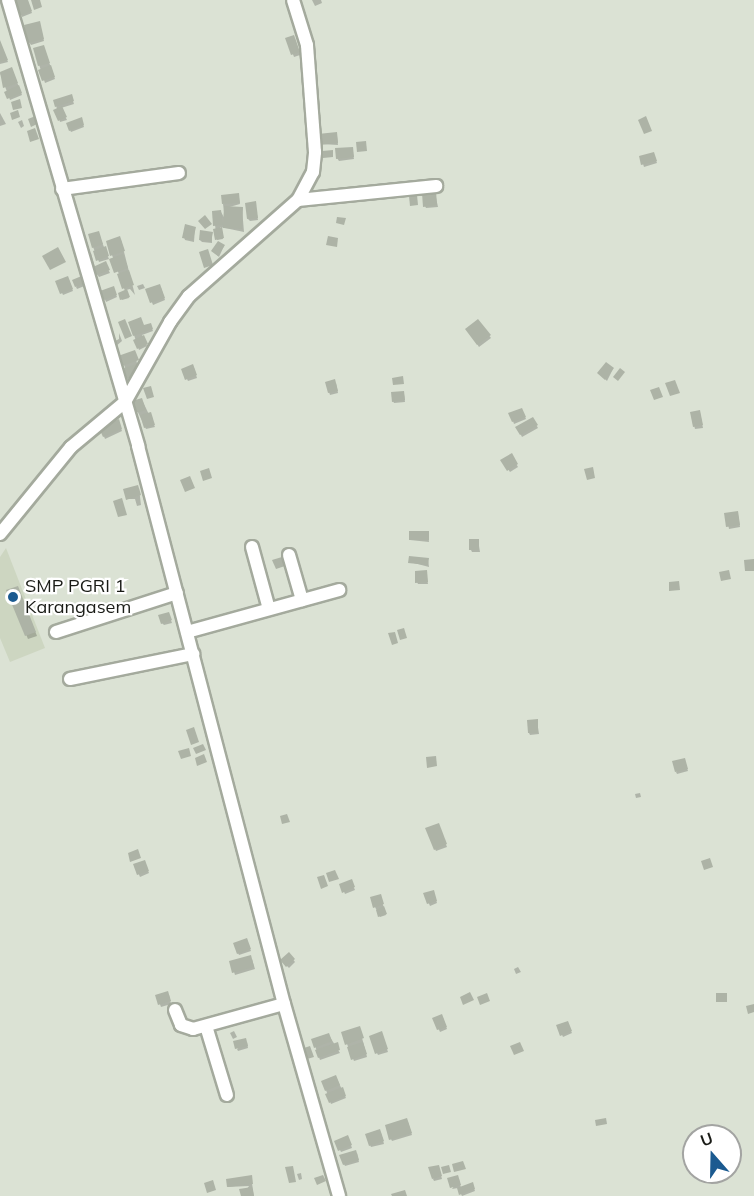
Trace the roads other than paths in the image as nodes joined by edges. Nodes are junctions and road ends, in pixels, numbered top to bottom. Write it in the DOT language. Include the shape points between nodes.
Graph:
graph roads {
  1 [pos="8,0"];
  2 [pos="293,0"];
  3 [pos="179,173"];
  4 [pos="436,186"];
  5 [pos="62,189"];
  6 [pos="298,200"];
  7 [pos="125,402"];
  8 [pos="0,534"];
  9 [pos="252,547"];
  10 [pos="289,555"];
  11 [pos="339,590"];
  12 [pos="177,593"];
  13 [pos="302,600"];
  14 [pos="269,609"];
  15 [pos="56,632"];
  16 [pos="188,632"];
  17 [pos="193,654"];
  18 [pos="70,679"];
  19 [pos="284,1004"];
  20 [pos="175,1010"];
  21 [pos="206,1026"];
  22 [pos="227,1095"];
  23 [pos="339,1196"];
  1 -- 5 [label="street"];
  2 -- 6 [label="street" via="307,45 315,152 313,171"];
  3 -- 5 [label="street"];
  4 -- 6 [label="street"];
  5 -- 7 [label="street"];
  6 -- 7 [label="street" via="189,296"];
  7 -- 8 [label="street" via="71,447"];
  7 -- 12 [label="street"];
  9 -- 14 [label="street"];
  10 -- 13 [label="street"];
  11 -- 13 [label="street"];
  12 -- 15 [label="street"];
  12 -- 16 [label="street"];
  13 -- 14 [label="street"];
  14 -- 16 [label="street"];
  16 -- 17 [label="street"];
  17 -- 18 [label="street"];
  17 -- 19 [label="street"];
  19 -- 21 [label="street"];
  19 -- 23 [label="street"];
  20 -- 21 [label="street" via="184,1027"];
  21 -- 22 [label="street"];
}
